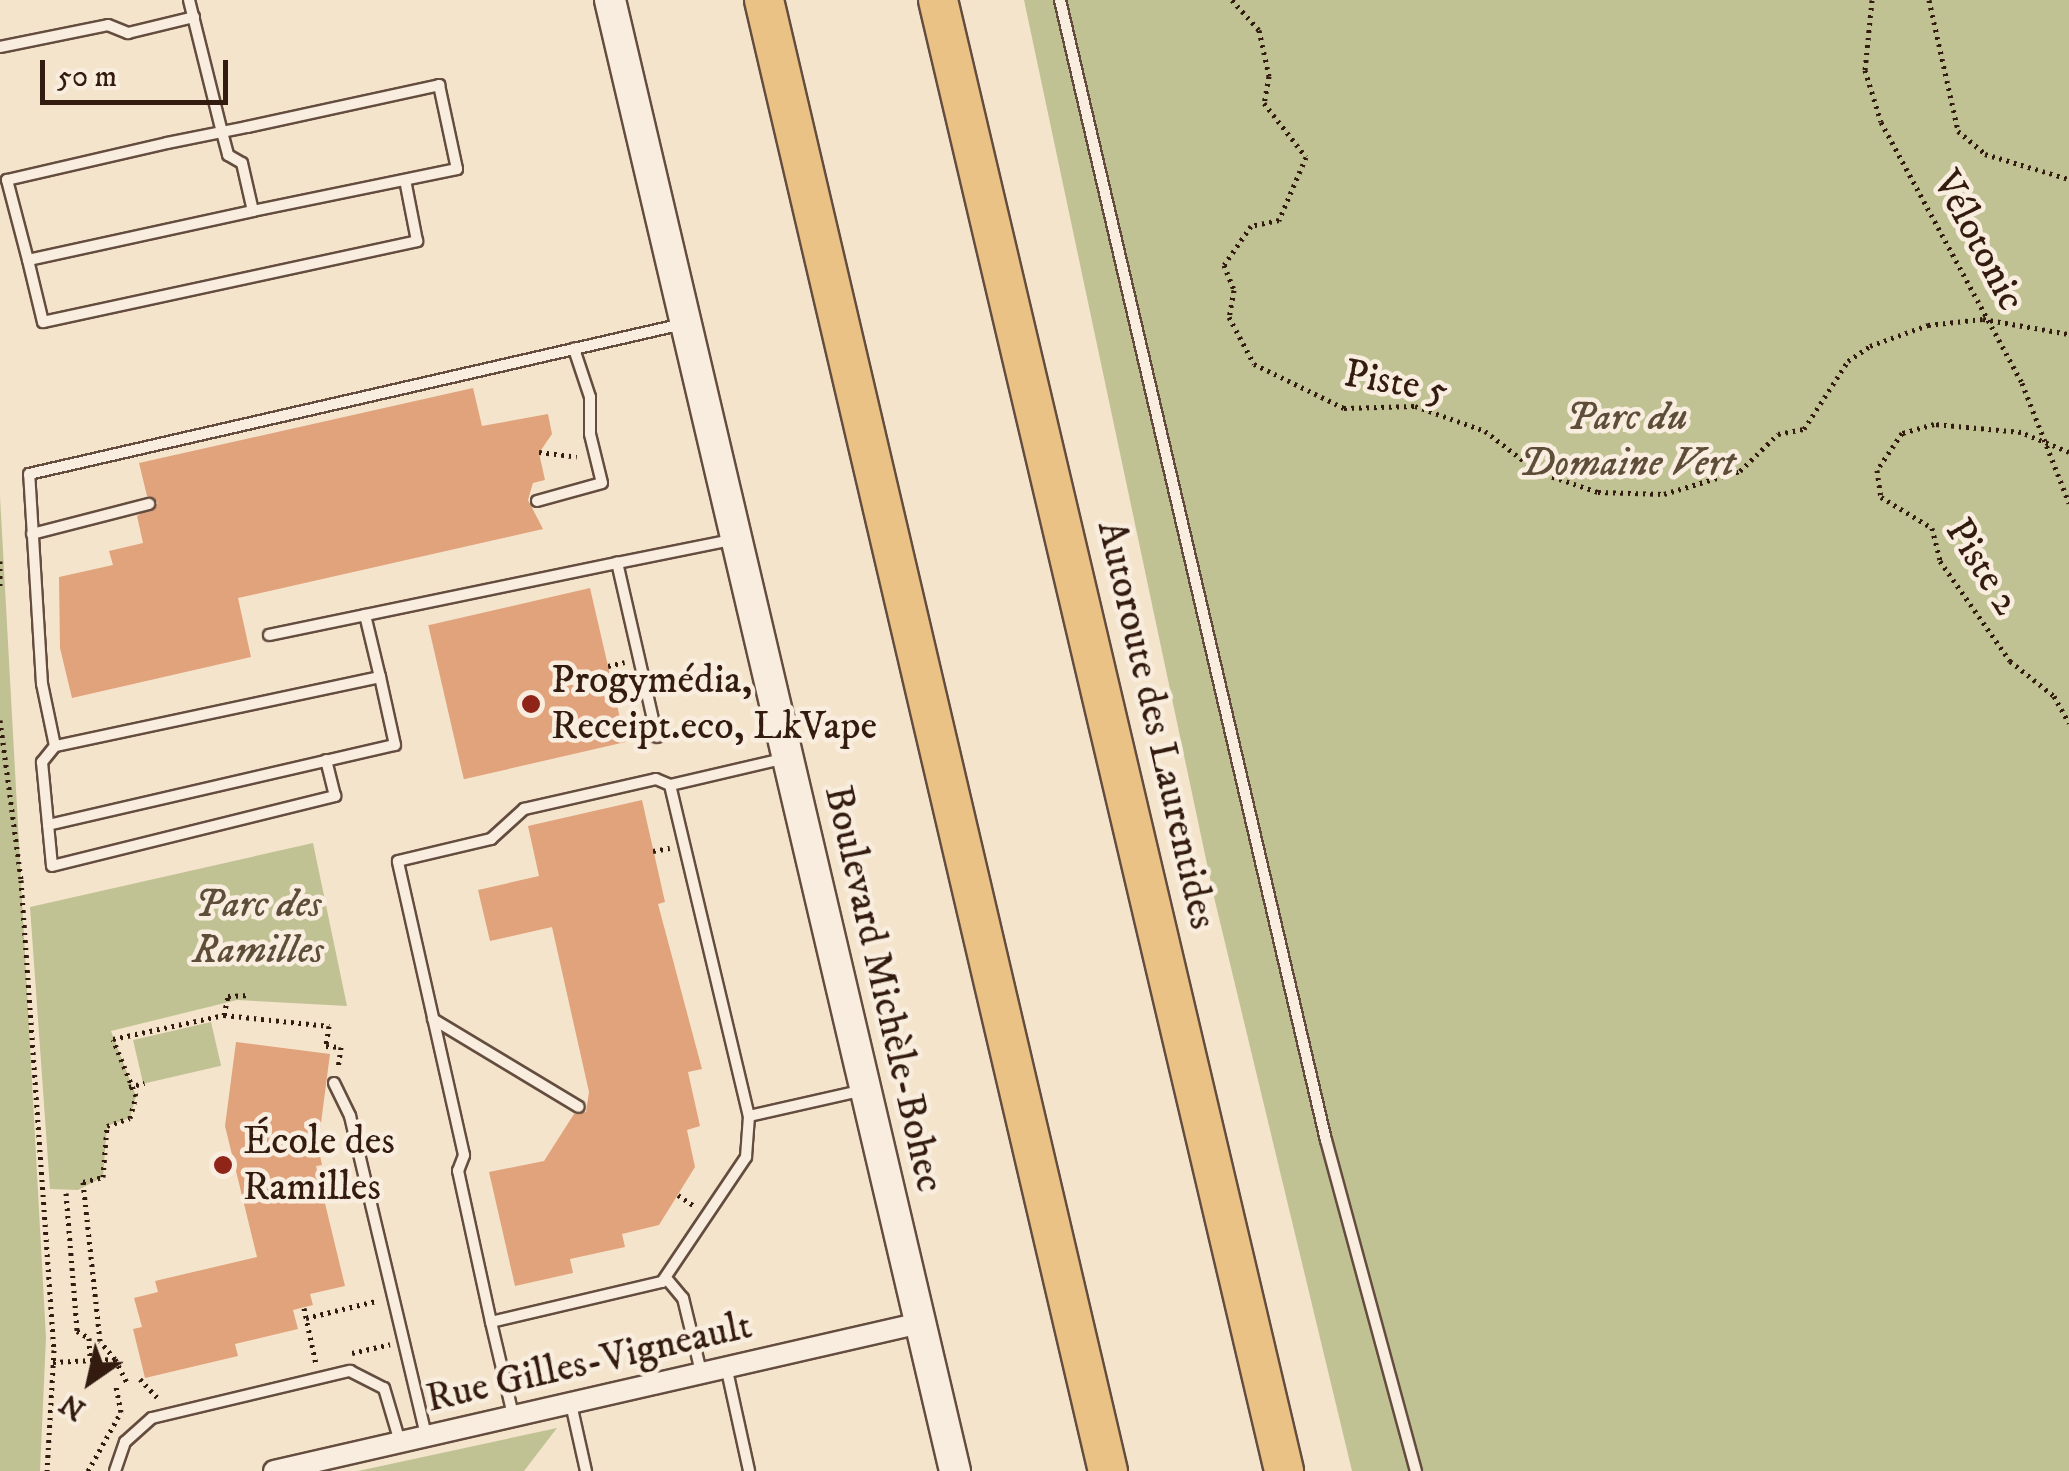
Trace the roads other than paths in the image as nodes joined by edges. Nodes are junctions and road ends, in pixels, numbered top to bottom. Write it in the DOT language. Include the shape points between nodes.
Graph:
graph roads {
  1 [pos="189,0"];
  2 [pos="610,0"];
  3 [pos="764,0"];
  4 [pos="938,0"];
  5 [pos="1060,0"];
  6 [pos="194,18"];
  7 [pos="0,47"];
  8 [pos="222,132"];
  9 [pos="405,180"];
  10 [pos="253,211"];
  11 [pos="28,260"];
  12 [pos="684,324"];
  13 [pos="574,350"];
  14 [pos="537,501"];
  15 [pos="148,504"];
  16 [pos="32,534"];
  17 [pos="735,539"];
  18 [pos="617,563"];
  19 [pos="365,616"];
  20 [pos="270,635"];
  21 [pos="380,678"];
  22 [pos="656,737"];
  23 [pos="54,746"];
  24 [pos="787,758"];
  25 [pos="326,760"];
  26 [pos="670,784"];
  27 [pos="48,825"];
  28 [pos="433,1019"];
  29 [pos="334,1083"];
  30 [pos="865,1090"];
  31 [pos="579,1107"];
  32 [pos="749,1116"];
  33 [pos="666,1278"];
  34 [pos="492,1322"];
  35 [pos="920,1323"];
  36 [pos="726,1366"];
  37 [pos="701,1372"];
  38 [pos="571,1402"];
  39 [pos="513,1416"];
  40 [pos="426,1436"];
  41 [pos="401,1442"];
  42 [pos="115,1471"];
  43 [pos="274,1471"];
  44 [pos="586,1471"];
  45 [pos="748,1471"];
  46 [pos="955,1471"];
  47 [pos="1108,1471"];
  48 [pos="1284,1471"];
  49 [pos="1416,1471"];
  1 -- 6 [label="lane"];
  2 -- 12 [label="street, Boulevard Michèle-Bohec"];
  3 -- 47 [label="highway"];
  4 -- 48 [label="highway, Autoroute des Laurentides"];
  5 -- 49 [label="lane" via="1326,1140"];
  6 -- 7 [label="lane" via="128,33 108,24"];
  6 -- 8 [label="lane"];
  8 -- 9 [label="lane" via="439,85 457,169"];
  8 -- 10 [label="lane" via="228,155 242,164"];
  8 -- 11 [label="lane" via="7,180"];
  9 -- 10 [label="lane"];
  9 -- 11 [label="lane" via="416,241 43,322"];
  10 -- 11 [label="lane"];
  12 -- 13 [label="lane"];
  12 -- 17 [label="street, Boulevard Michèle-Bohec"];
  13 -- 14 [label="lane" via="590,397 590,434 602,483"];
  13 -- 16 [label="lane" via="29,474"];
  15 -- 16 [label="lane"];
  16 -- 23 [label="lane" via="42,684"];
  17 -- 18 [label="lane"];
  17 -- 24 [label="street, Boulevard Michèle-Bohec"];
  18 -- 19 [label="lane"];
  18 -- 22 [label="lane"];
  19 -- 20 [label="lane"];
  19 -- 21 [label="lane"];
  21 -- 23 [label="lane"];
  21 -- 25 [label="lane" via="395,745"];
  23 -- 27 [label="lane" via="42,762"];
  24 -- 26 [label="lane"];
  24 -- 30 [label="street, Boulevard Michèle-Bohec"];
  25 -- 27 [label="lane"];
  25 -- 27 [label="lane" via="335,796 52,866"];
  26 -- 28 [label="lane" via="656,779 524,809 491,838 398,860"];
  26 -- 32 [label="lane"];
  28 -- 31 [label="lane"];
  28 -- 34 [label="lane"];
  29 -- 40 [label="lane" via="350,1116"];
  30 -- 32 [label="lane"];
  30 -- 35 [label="street, Boulevard Michèle-Bohec"];
  32 -- 33 [label="lane" via="746,1157"];
  33 -- 34 [label="lane" via="650,1288"];
  33 -- 37 [label="lane" via="683,1298"];
  34 -- 39 [label="lane"];
  35 -- 36 [label="street, Rue Gilles-Vigneault"];
  35 -- 46 [label="street, Boulevard Michèle-Bohec"];
  36 -- 37 [label="street, Rue Gilles-Vigneault"];
  36 -- 45 [label="lane"];
  37 -- 38 [label="street, Rue Gilles-Vigneault"];
  38 -- 39 [label="street, Rue Gilles-Vigneault"];
  38 -- 44 [label="lane"];
  39 -- 40 [label="street, Rue Gilles-Vigneault"];
  40 -- 41 [label="street, Rue Gilles-Vigneault"];
  41 -- 42 [label="lane" via="384,1388 350,1371 152,1418 125,1442"];
  41 -- 43 [label="street, Rue Gilles-Vigneault"];
}
